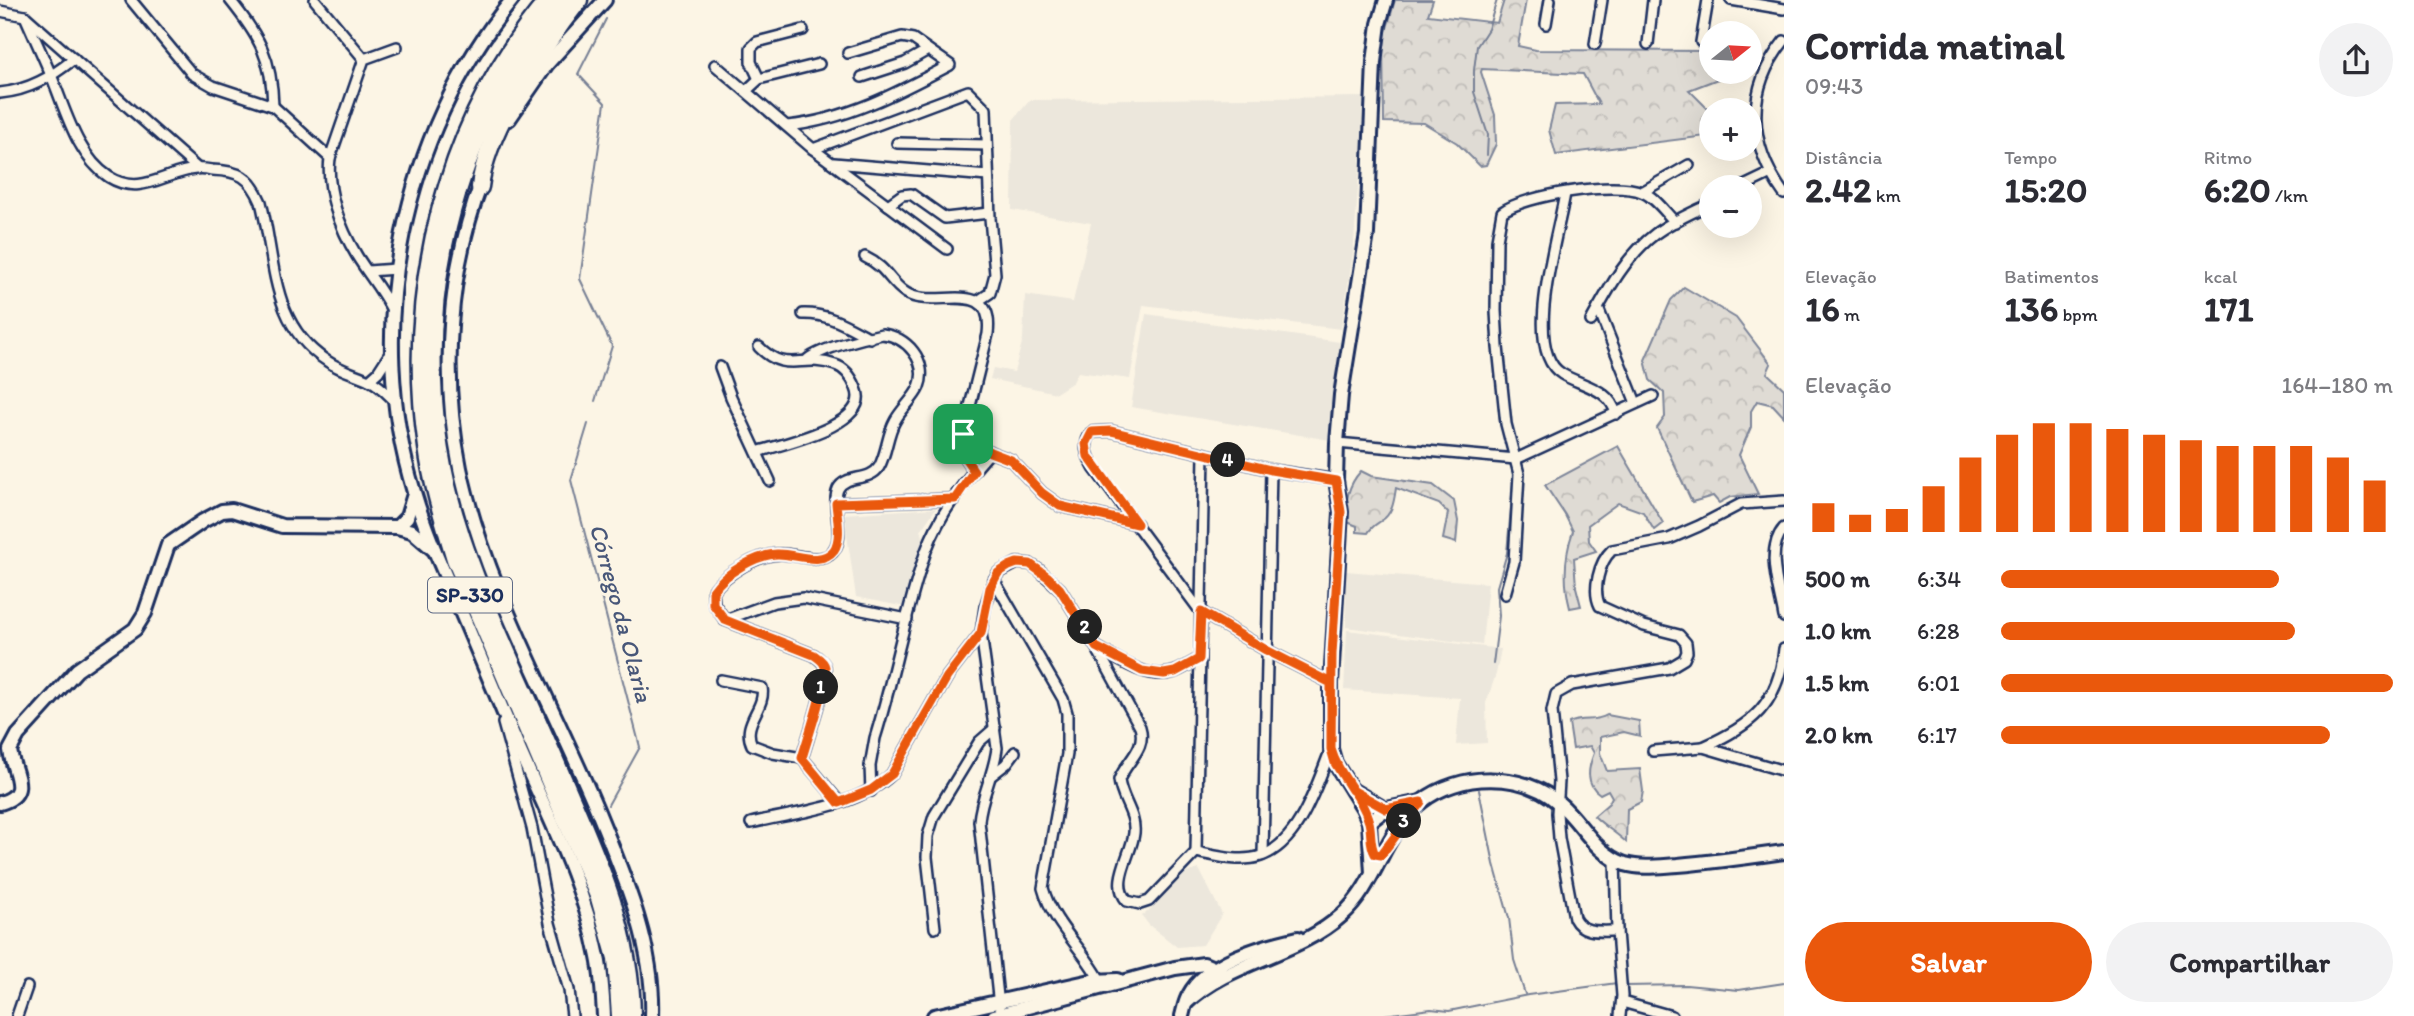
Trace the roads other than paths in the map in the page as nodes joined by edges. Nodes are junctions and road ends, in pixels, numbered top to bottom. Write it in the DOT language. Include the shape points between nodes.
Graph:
graph roads {
  1 [pos="131,0"];
  2 [pos="230,0"];
  3 [pos="315,0"];
  4 [pos="512,0"];
  5 [pos="548,0"];
  6 [pos="565,0"];
  7 [pos="579,0"];
  8 [pos="606,0"];
  9 [pos="1385,0"];
  10 [pos="1550,0"];
  11 [pos="1602,0"];
  12 [pos="1653,0"];
  13 [pos="1709,0"];
  14 [pos="1731,0"];
  15 [pos="1784,9"];
  16 [pos="0,11"];
  17 [pos="24,16"];
  18 [pos="1705,21"];
  19 [pos="1546,24"];
  20 [pos="803,30"];
  21 [pos="1784,41"];
  22 [pos="1595,44"];
  23 [pos="1648,44"];
  24 [pos="397,47"];
  25 [pos="928,50"];
  26 [pos="848,53"];
  27 [pos="74,59"];
  28 [pos="364,59"];
  29 [pos="819,64"];
  30 [pos="715,65"];
  31 [pos="52,77"];
  32 [pos="862,77"];
  33 [pos="760,79"];
  34 [pos="746,92"];
  35 [pos="0,93"];
  36 [pos="272,106"];
  37 [pos="787,126"];
  38 [pos="897,143"];
  39 [pos="987,145"];
  40 [pos="813,149"];
  41 [pos="330,158"];
  42 [pos="833,163"];
  43 [pos="1689,164"];
  44 [pos="197,168"];
  45 [pos="1769,173"];
  46 [pos="988,176"];
  47 [pos="1762,177"];
  48 [pos="480,187"];
  49 [pos="1642,192"];
  50 [pos="1565,194"];
  51 [pos="1784,194"];
  52 [pos="888,205"];
  53 [pos="1699,210"];
  54 [pos="989,213"];
  55 [pos="1675,222"];
  56 [pos="947,249"];
  57 [pos="865,257"];
  58 [pos="396,270"];
  59 [pos="368,271"];
  60 [pos="978,302"];
  61 [pos="1598,308"];
  62 [pos="392,310"];
  63 [pos="803,314"];
  64 [pos="1591,321"];
  65 [pos="870,338"];
  66 [pos="760,347"];
  67 [pos="391,352"];
  68 [pos="808,359"];
  69 [pos="720,367"];
  70 [pos="369,380"];
  71 [pos="1653,396"];
  72 [pos="396,402"];
  73 [pos="1636,403"];
  74 [pos="1616,414"];
  75 [pos="963,434"];
  76 [pos="1337,443"];
  77 [pos="757,452"];
  78 [pos="990,452"];
  79 [pos="1203,454"];
  80 [pos="1516,459"];
  81 [pos="1271,470"];
  82 [pos="974,471"];
  83 [pos="770,481"];
  84 [pos="1336,481"];
  85 [pos="414,493"];
  86 [pos="955,499"];
  87 [pos="1784,501"];
  88 [pos="836,503"];
  89 [pos="1137,524"];
  90 [pos="397,527"];
  91 [pos="1784,527"];
  92 [pos="434,550"];
  93 [pos="994,580"];
  94 [pos="1505,594"];
  95 [pos="1201,612"];
  96 [pos="1784,617"];
  97 [pos="907,619"];
  98 [pos="725,620"];
  99 [pos="981,633"];
  100 [pos="1096,647"];
  101 [pos="1784,649"];
  102 [pos="1266,650"];
  103 [pos="1199,659"];
  104 [pos="721,680"];
  105 [pos="1331,683"];
  106 [pos="495,691"];
  107 [pos="995,728"];
  108 [pos="1703,747"];
  109 [pos="1331,749"];
  110 [pos="1653,751"];
  111 [pos="1015,752"];
  112 [pos="802,758"];
  113 [pos="1784,771"];
  114 [pos="992,775"];
  115 [pos="871,790"];
  116 [pos="1352,790"];
  117 [pos="1558,801"];
  118 [pos="1421,802"];
  119 [pos="0,803"];
  120 [pos="839,803"];
  121 [pos="1386,809"];
  122 [pos="1369,822"];
  123 [pos="751,823"];
  124 [pos="1402,824"];
  125 [pos="1376,851"];
  126 [pos="1196,852"];
  127 [pos="1784,852"];
  128 [pos="1263,855"];
  129 [pos="1615,860"];
  130 [pos="935,928"];
  131 [pos="1617,931"];
  132 [pos="1319,933"];
  133 [pos="1210,975"];
  134 [pos="1103,984"];
  135 [pos="27,987"];
  136 [pos="1622,999"];
  137 [pos="998,1001"];
  138 [pos="1184,1010"];
  139 [pos="997,1015"];
  140 [pos="17,1016"];
  141 [pos="572,1016"];
  142 [pos="604,1016"];
  143 [pos="620,1016"];
  144 [pos="632,1016"];
  145 [pos="652,1016"];
  146 [pos="934,1016"];
  147 [pos="1620,1016"];
  148 [pos="1672,1016"];
  1 -- 36 [label="street" via="192,74"];
  2 -- 36 [label="street" via="254,30 266,55"];
  3 -- 28 [label="street"];
  4 -- 58 [label="main road" via="475,52 439,123 408,212"];
  5 -- 143 [label="highway, SP-330" via="481,102 440,210 422,317 422,405 435,493 456,559 599,898 616,958"];
  6 -- 144 [label="highway, SP-330" via="509,75 468,159 439,266 433,392 457,524 611,894 628,958"];
  7 -- 48 [label="highway" via="542,51 503,120 482,168"];
  8 -- 48 [label="main road" via="547,64 508,122"];
  9 -- 76 [label="main road" via="1374,62 1367,234"];
  10 -- 19 [label="street"];
  11 -- 22 [label="street"];
  12 -- 23 [label="street"];
  13 -- 18 [label="street"];
  14 -- 15 [label="street"];
  16 -- 17 [label="street"];
  17 -- 27 [label="street"];
  17 -- 31 [label="street"];
  20 -- 33 [label="street" via="757,42 751,48 751,62"];
  21 -- 45 [label="street" via="1762,75 1755,98 1758,136"];
  24 -- 28 [label="street"];
  25 -- 26 [label="street" via="902,37"];
  25 -- 32 [label="street"];
  25 -- 37 [label="street" via="950,65 863,108 811,124"];
  27 -- 31 [label="street"];
  27 -- 44 [label="street"];
  28 -- 41 [label="street"];
  29 -- 33 [label="street"];
  30 -- 34 [label="street"];
  31 -- 35 [label="street" via="19,91"];
  31 -- 44 [label="street" via="79,139 109,177 136,185"];
  33 -- 34 [label="street"];
  34 -- 37 [label="street"];
  36 -- 41 [label="street"];
  37 -- 40 [label="street"];
  38 -- 39 [label="street"];
  39 -- 40 [label="street" via="986,109 968,92"];
  39 -- 46 [label="street"];
  40 -- 42 [label="street"];
  41 -- 59 [label="street" via="338,215"];
  42 -- 46 [label="street"];
  42 -- 52 [label="street"];
  43 -- 49 [label="street"];
  44 -- 70 [label="street" via="237,172 256,189 288,319 324,359"];
  45 -- 47 [label="street"];
  45 -- 51 [label="street"];
  46 -- 54 [label="street"];
  48 -- 145 [label="main road" via="470,213 454,293 450,386 460,467 499,588 632,900 646,956"];
  49 -- 50 [label="street" via="1605,188"];
  49 -- 55 [label="street"];
  50 -- 74 [label="street" via="1542,320 1547,357 1563,375 1605,394"];
  50 -- 80 [label="street" via="1518,202 1499,219 1498,347 1506,424"];
  52 -- 54 [label="street" via="911,194 945,218"];
  52 -- 56 [label="street"];
  53 -- 55 [label="street"];
  54 -- 60 [label="street" via="995,274 990,293"];
  55 -- 61 [label="street" via="1634,254"];
  57 -- 60 [label="street" via="882,266 911,295"];
  58 -- 59 [label="street"];
  58 -- 62 [label="main road"];
  59 -- 62 [label="street"];
  60 -- 75 [label="street" via="989,322"];
  61 -- 64 [label="street"];
  61 -- 73 [label="street"];
  62 -- 67 [label="main road"];
  63 -- 65 [label="street" via="837,321"];
  65 -- 68 [label="street"];
  65 -- 88 [label="street" via="882,334 905,341 919,361 921,379 895,421 880,466 867,477 842,485"];
  66 -- 68 [label="street" via="777,361"];
  67 -- 70 [label="street"];
  67 -- 72 [label="main road"];
  68 -- 77 [label="street" via="843,369 858,394 856,408 834,426"];
  69 -- 77 [label="street"];
  70 -- 72 [label="street"];
  71 -- 73 [label="street"];
  72 -- 85 [label="main road"];
  73 -- 74 [label="street"];
  74 -- 80 [label="street"];
  75 -- 78 [label="street"];
  75 -- 82 [label="street" via="963,455"];
  76 -- 80 [label="street"];
  76 -- 84 [label="main road"];
  77 -- 83 [label="street"];
  78 -- 82 [label="street"];
  78 -- 89 [label="street" via="1011,460 1060,506"];
  79 -- 81 [label="street"];
  79 -- 89 [label="street" via="1111,431 1092,432 1086,444 1088,456"];
  79 -- 95 [label="street"];
  80 -- 94 [label="street" via="1519,489 1514,562"];
  81 -- 84 [label="street"];
  81 -- 102 [label="street"];
  82 -- 86 [label="street"];
  84 -- 105 [label="main road" via="1334,510 1339,530"];
  85 -- 90 [label="main road" via="407,517"];
  85 -- 92 [label="main road"];
  86 -- 88 [label="street"];
  86 -- 97 [label="street" via="927,550"];
  87 -- 117 [label="street" via="1741,503 1669,539 1622,547 1606,556 1597,593 1600,606 1644,626 1679,635 1687,652 1669,668 1572,685 1556,694 1552,711"];
  88 -- 98 [label="street" via="838,539 833,551 820,559 767,555 723,579 712,595"];
  89 -- 95 [label="street"];
  90 -- 92 [label="main road" via="412,531"];
  90 -- 119 [label="main road" via="282,526 232,510 212,515 168,545 135,629 77,670 18,735 10,750 19,788 14,797"];
  91 -- 96 [label="street" via="1774,550"];
  92 -- 106 [label="main road"];
  93 -- 99 [label="street"];
  93 -- 100 [label="street" via="1017,563 1030,564 1060,589"];
  93 -- 134 [label="street" via="1067,713 1066,754 1043,888 1061,926"];
  95 -- 102 [label="street"];
  95 -- 103 [label="street"];
  97 -- 98 [label="street" via="789,598"];
  97 -- 115 [label="street" via="875,738"];
  98 -- 112 [label="street" via="814,655 823,663 818,703"];
  99 -- 107 [label="street"];
  99 -- 115 [label="street" via="947,677 892,774"];
  100 -- 103 [label="street" via="1153,674 1175,672"];
  100 -- 126 [label="street" via="1143,738 1119,780 1135,830 1120,881 1124,897 1133,904 1149,901"];
  101 -- 108 [label="street" via="1778,684 1765,705 1745,724"];
  102 -- 105 [label="street"];
  102 -- 128 [label="street"];
  103 -- 126 [label="street"];
  104 -- 112 [label="street" via="762,688 748,729 752,745"];
  105 -- 109 [label="main road"];
  106 -- 141 [label="street" via="533,828"];
  106 -- 142 [label="main road" via="588,915"];
  107 -- 114 [label="street"];
  107 -- 130 [label="street" via="979,742 934,816 927,857"];
  108 -- 110 [label="street"];
  108 -- 113 [label="street"];
  109 -- 116 [label="main road"];
  109 -- 128 [label="street" via="1303,816 1292,832"];
  111 -- 114 [label="street"];
  112 -- 120 [label="street"];
  114 -- 137 [label="street" via="979,821"];
  115 -- 120 [label="street"];
  116 -- 121 [label="main road"];
  116 -- 122 [label="main road"];
  117 -- 118 [label="main road" via="1518,783 1485,780 1451,786"];
  117 -- 129 [label="main road"];
  117 -- 131 [label="street" via="1559,838 1574,918 1588,930"];
  118 -- 121 [label="main road"];
  118 -- 124 [label="main road"];
  120 -- 123 [label="street"];
  121 -- 122 [label="main road"];
  121 -- 124 [label="main road"];
  122 -- 125 [label="main road"];
  124 -- 125 [label="main road"];
  125 -- 132 [label="main road" via="1372,873 1356,901"];
  126 -- 128 [label="street" via="1235,859"];
  127 -- 129 [label="main road" via="1661,866"];
  129 -- 131 [label="street"];
  131 -- 136 [label="street"];
  132 -- 133 [label="main road"];
  132 -- 133 [label="main road" via="1245,953"];
  133 -- 134 [label="main road" via="1175,968"];
  133 -- 138 [label="main road" via="1188,996"];
  134 -- 137 [label="main road"];
  134 -- 139 [label="main road"];
  135 -- 140 [label="street"];
  136 -- 147 [label="street"];
  136 -- 148 [label="street"];
  137 -- 139 [label="street"];
  137 -- 146 [label="main road"];
}
